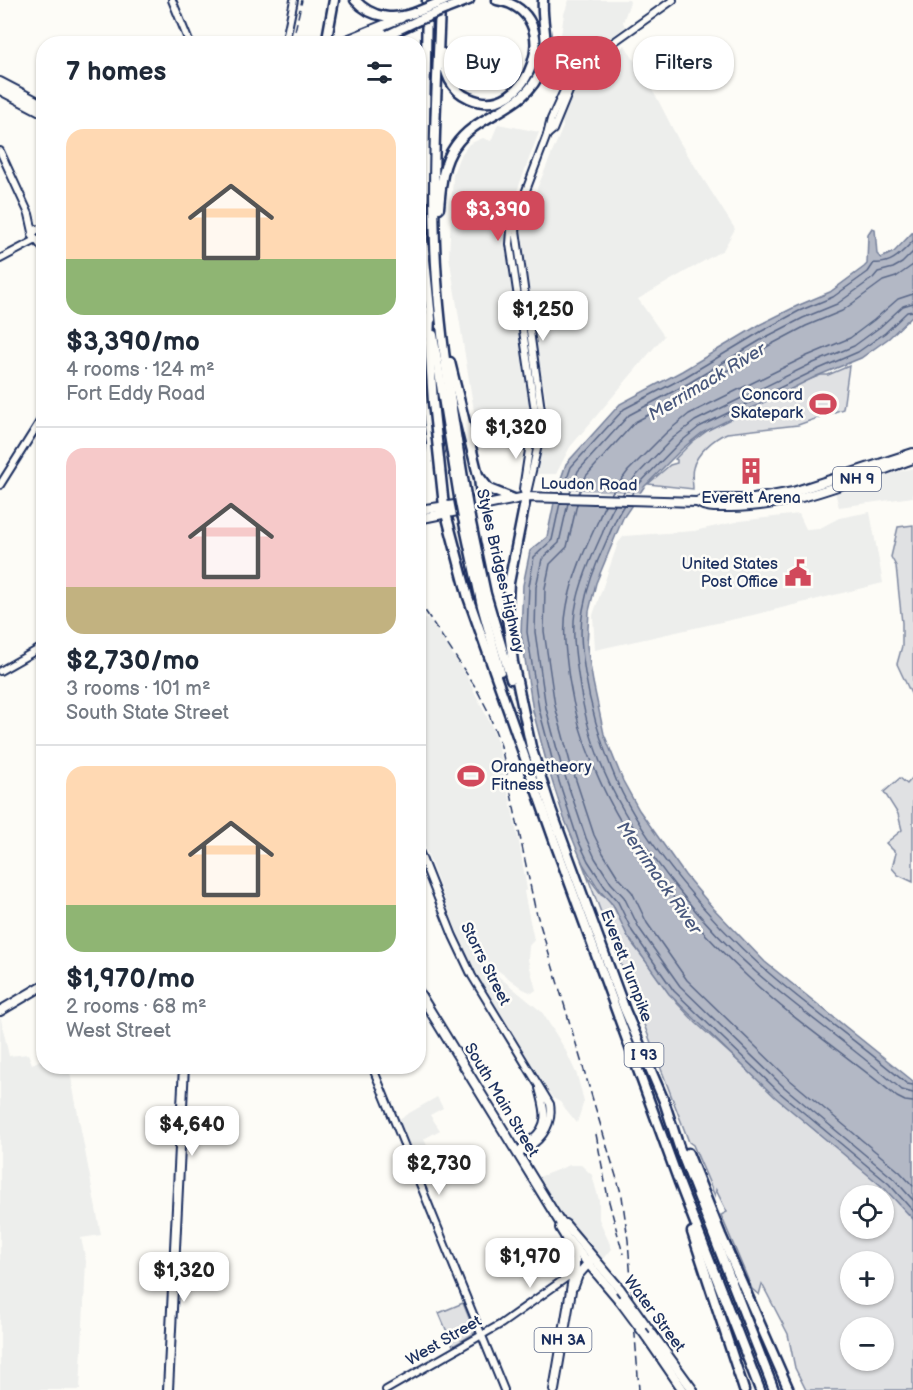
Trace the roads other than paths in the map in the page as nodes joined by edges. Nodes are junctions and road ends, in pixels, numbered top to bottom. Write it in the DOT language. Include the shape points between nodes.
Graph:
graph roads {
  1 [pos="172,0"];
  2 [pos="294,0"];
  3 [pos="334,0"];
  4 [pos="355,0"];
  5 [pos="425,0"];
  6 [pos="440,0"];
  7 [pos="478,0"];
  8 [pos="497,0"];
  9 [pos="543,0"];
  10 [pos="673,0"];
  11 [pos="465,1"];
  12 [pos="446,5"];
  13 [pos="419,16"];
  14 [pos="397,29"];
  15 [pos="439,32"];
  16 [pos="187,36"];
  17 [pos="287,36"];
  18 [pos="327,36"];
  19 [pos="360,36"];
  20 [pos="378,36"];
  21 [pos="383,36"];
  22 [pos="423,36"];
  23 [pos="0,82"];
  24 [pos="0,90"];
  25 [pos="36,101"];
  26 [pos="36,109"];
  27 [pos="0,151"];
  28 [pos="36,228"];
  29 [pos="36,238"];
  30 [pos="435,244"];
  31 [pos="0,259"];
  32 [pos="426,272"];
  33 [pos="438,301"];
  34 [pos="430,315"];
  35 [pos="36,428"];
  36 [pos="913,453"];
  37 [pos="913,459"];
  38 [pos="478,475"];
  39 [pos="0,485"];
  40 [pos="462,497"];
  41 [pos="526,497"];
  42 [pos="514,499"];
  43 [pos="697,502"];
  44 [pos="482,505"];
  45 [pos="426,510"];
  46 [pos="445,510"];
  47 [pos="426,516"];
  48 [pos="466,518"];
  49 [pos="36,651"];
  50 [pos="0,672"];
  51 [pos="523,717"];
  52 [pos="518,738"];
  53 [pos="426,868"];
  54 [pos="36,990"];
  55 [pos="426,1004"];
  56 [pos="0,1011"];
  57 [pos="184,1074"];
  58 [pos="375,1074"];
  59 [pos="664,1101"];
  60 [pos="518,1153"];
  61 [pos="679,1182"];
  62 [pos="561,1222"];
  63 [pos="565,1236"];
  64 [pos="590,1259"];
  65 [pos="573,1273"];
  66 [pos="572,1290"];
  67 [pos="762,1329"];
  68 [pos="482,1335"];
  69 [pos="168,1390"];
  70 [pos="386,1390"];
  71 [pos="504,1390"];
  72 [pos="554,1390"];
  73 [pos="683,1390"];
  74 [pos="693,1390"];
  75 [pos="742,1390"];
  76 [pos="760,1390"];
  77 [pos="774,1390"];
  78 [pos="789,1390"];
  79 [pos="795,1390"];
  1 -- 16 [label="street"];
  2 -- 17 [label="street"];
  3 -- 18 [label="highway"];
  4 -- 13 [label="highway" via="380,16"];
  5 -- 13 [label="highway"];
  6 -- 15 [label="highway, Styles Bridges Highway / I 93"];
  7 -- 11 [label="highway"];
  8 -- 15 [label="highway" via="524,13 536,37 530,73 504,98 478,101 452,85 444,68"];
  9 -- 30 [label="highway" via="546,50 539,76 523,96 473,127 454,147 443,173"];
  10 -- 41 [label="street" via="573,71 554,110 519,207 515,222 541,410"];
  11 -- 12 [label="highway"];
  12 -- 13 [label="highway, bridge"];
  13 -- 14 [label="highway"];
  13 -- 19 [label="main road"];
  13 -- 22 [label="highway, I 93"];
  14 -- 20 [label="main road"];
  14 -- 21 [label="highway"];
  15 -- 30 [label="highway, Styles Bridges Highway / I 93"];
  23 -- 25 [label="main road"];
  24 -- 26 [label="main road"];
  27 -- 28 [label="street"];
  29 -- 31 [label="street"];
  30 -- 33 [label="highway, Styles Bridges Highway / I 93"];
  32 -- 34 [label="highway, Styles Bridges Highway / I 93"];
  33 -- 38 [label="highway"];
  33 -- 40 [label="highway, Styles Bridges Highway / I 93"];
  34 -- 40 [label="highway, Styles Bridges Highway / I 93"];
  34 -- 46 [label="highway" via="433,402"];
  35 -- 39 [label="street"];
  36 -- 43 [label="main road, Loudon Road / NH 9" via="803,490 766,498"];
  37 -- 43 [label="main road, Loudon Road / NH 9" via="824,490 765,505 705,507"];
  38 -- 42 [label="highway" via="489,489"];
  38 -- 44 [label="highway"];
  40 -- 48 [label="highway, Styles Bridges Highway / I 93, bridge"];
  41 -- 42 [label="main road, Loudon Road / NH 9"];
  41 -- 43 [label="main road, Loudon Road / NH 9"];
  41 -- 51 [label="highway" via="507,599 509,640"];
  42 -- 44 [label="main road, Loudon Road / NH 9"];
  44 -- 46 [label="main road, Loudon Road / NH 9"];
  45 -- 46 [label="main road, Loudon Road / NH 9"];
  46 -- 47 [label="main road, Loudon Road / NH 9"];
  46 -- 52 [label="highway" via="468,597"];
  48 -- 51 [label="highway, Styles Bridges Highway / I 93"];
  48 -- 52 [label="highway, Styles Bridges Highway / I 93" via="482,606"];
  49 -- 50 [label="street"];
  51 -- 59 [label="highway, Everett Turnpike / I 93" via="566,850"];
  52 -- 61 [label="highway, Everett Turnpike / I 93"];
  53 -- 60 [label="street, Storrs Street" via="472,976 539,1088 544,1122 538,1134"];
  54 -- 56 [label="main road"];
  55 -- 60 [label="main road, South Main Street"];
  57 -- 69 [label="main road"];
  58 -- 68 [label="street"];
  59 -- 67 [label="highway"];
  59 -- 77 [label="highway, Everett Turnpike / I 93"];
  60 -- 62 [label="main road, South Main Street"];
  61 -- 75 [label="highway"];
  61 -- 76 [label="highway, Everett Turnpike / I 93"];
  62 -- 63 [label="main road, South Main Street"];
  62 -- 64 [label="main road, South Main Street"];
  63 -- 64 [label="main road, South Main Street"];
  63 -- 65 [label="main road" via="575,1260"];
  64 -- 65 [label="main road"];
  64 -- 66 [label="main road, NH 3A"];
  64 -- 73 [label="main road, Water Street, bridge"];
  64 -- 74 [label="main road, Water Street, bridge" via="620,1289"];
  65 -- 66 [label="main road, NH 3A"];
  65 -- 68 [label="street, West Street"];
  66 -- 72 [label="main road, NH 3A"];
  67 -- 78 [label="highway"];
  67 -- 79 [label="highway"];
  68 -- 70 [label="street, West Street"];
  68 -- 71 [label="street"];
}
